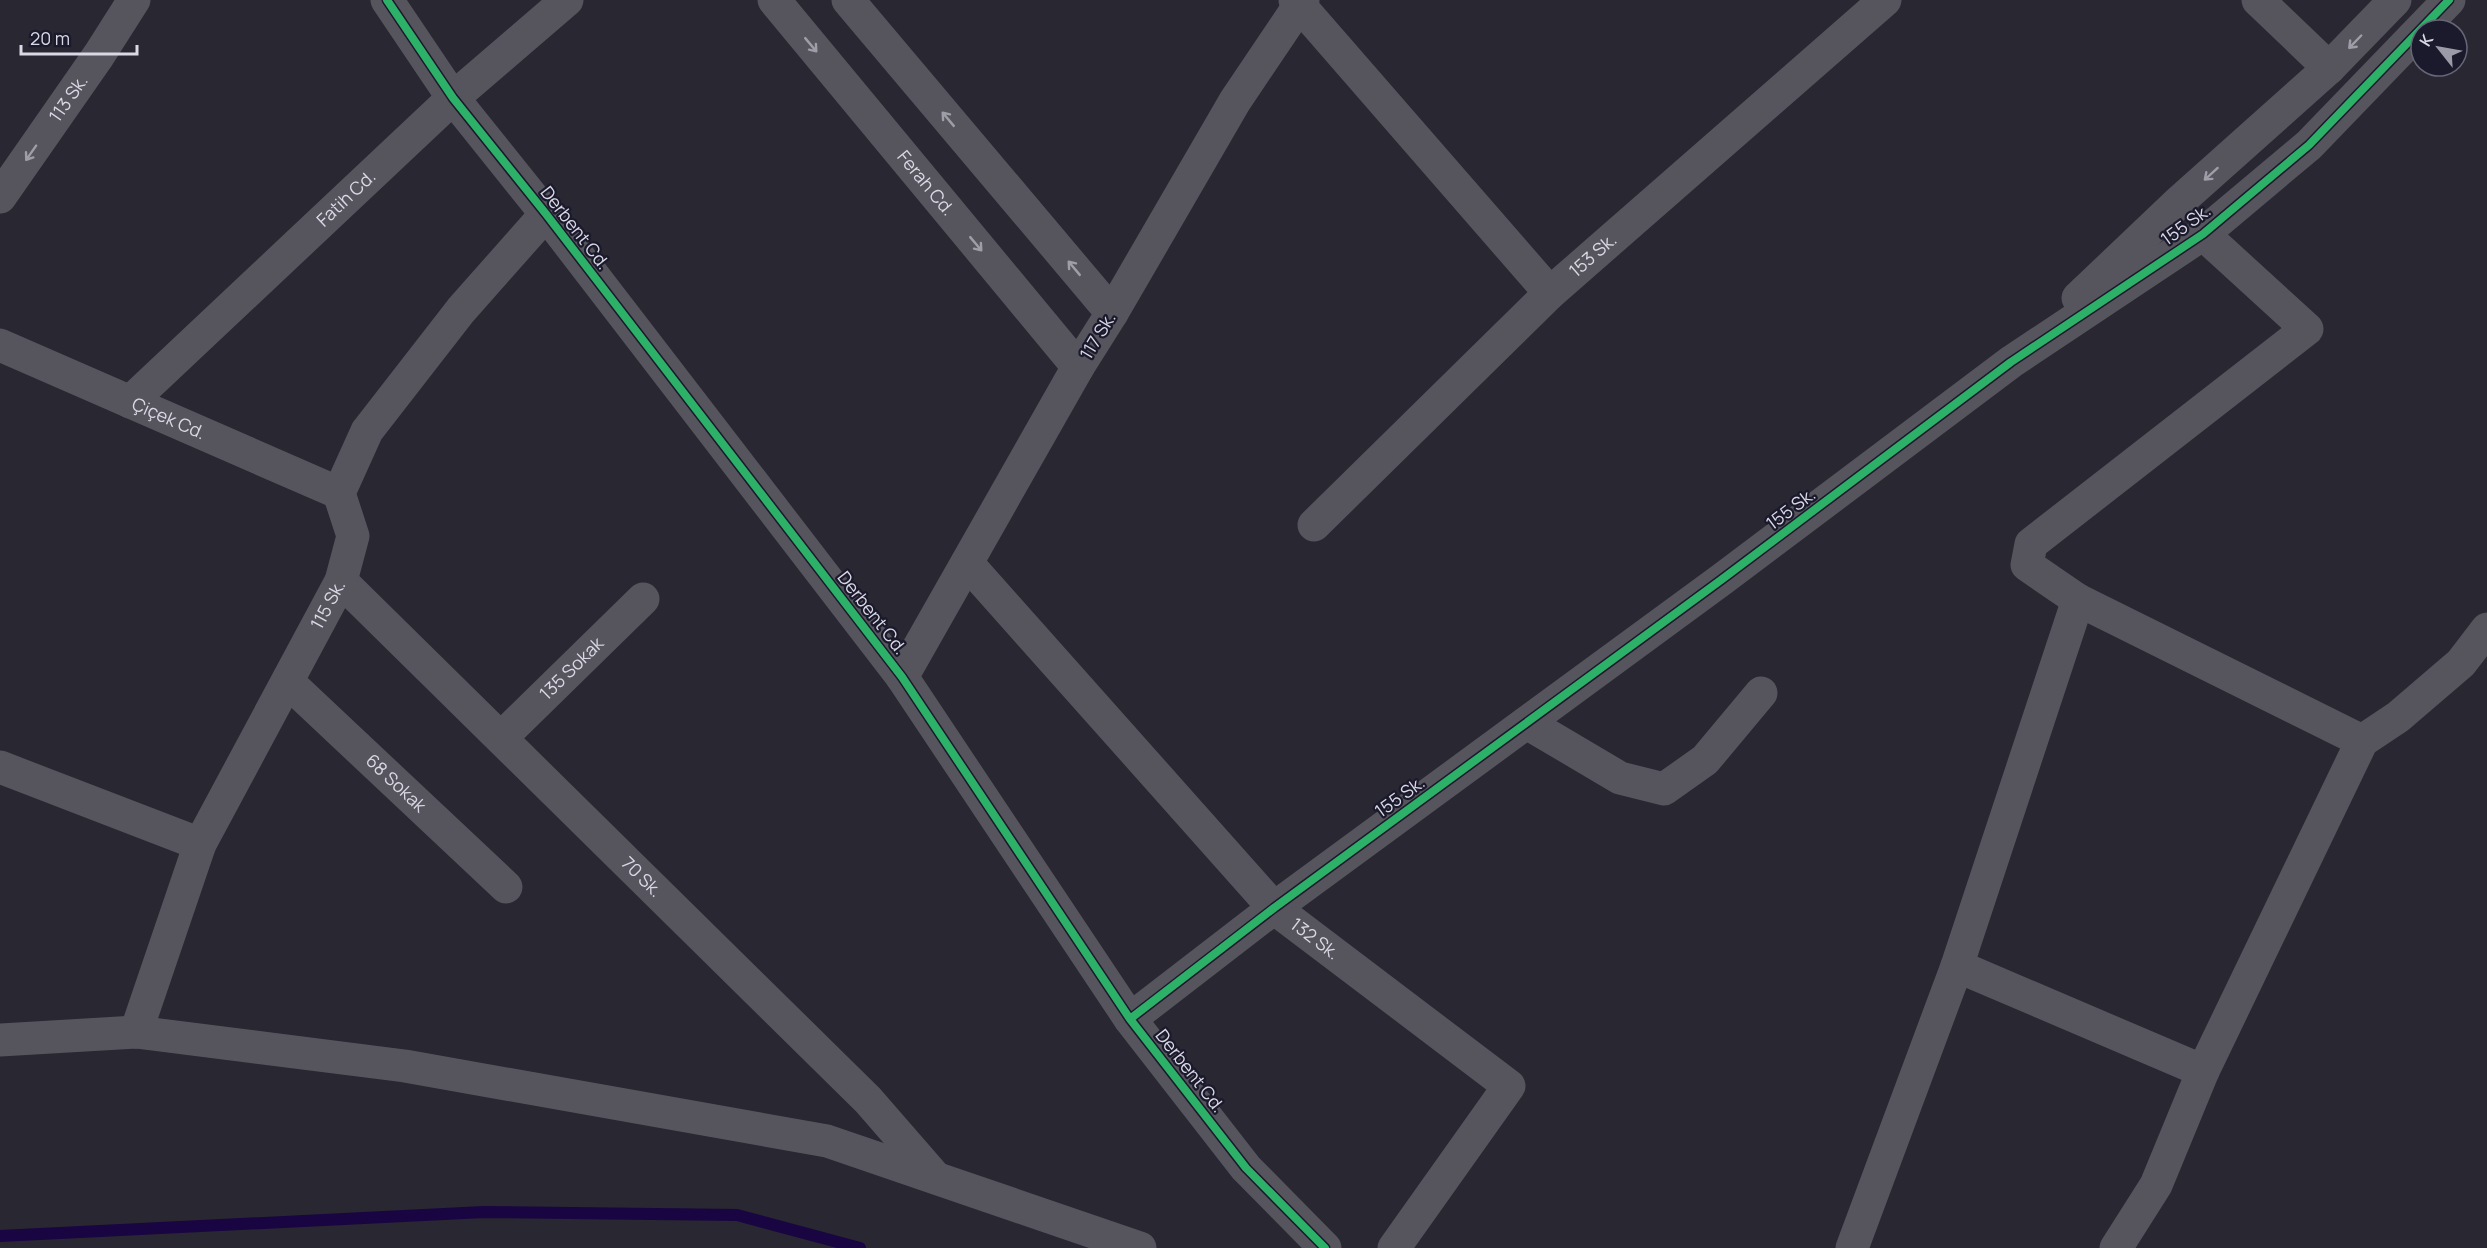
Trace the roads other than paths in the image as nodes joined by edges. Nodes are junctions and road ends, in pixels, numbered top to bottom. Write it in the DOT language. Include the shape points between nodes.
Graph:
graph roads {
  1 [pos="387,0"];
  2 [pos="567,0"];
  3 [pos="774,0"];
  4 [pos="848,0"];
  5 [pos="1885,0"];
  6 [pos="2258,0"];
  7 [pos="2395,0"];
  8 [pos="2449,0"];
  9 [pos="132,1"];
  10 [pos="1299,1"];
  11 [pos="2330,68"];
  12 [pos="453,98"];
  13 [pos="0,196"];
  14 [pos="546,213"];
  15 [pos="2203,234"];
  16 [pos="1550,292"];
  17 [pos="1112,313"];
  18 [pos="0,345"];
  19 [pos="2011,362"];
  20 [pos="1078,368"];
  21 [pos="130,402"];
  22 [pos="339,493"];
  23 [pos="1314,525"];
  24 [pos="967,563"];
  25 [pos="341,581"];
  26 [pos="643,599"];
  27 [pos="2078,600"];
  28 [pos="2487,628"];
  29 [pos="902,677"];
  30 [pos="288,682"];
  31 [pos="1761,693"];
  32 [pos="1527,723"];
  33 [pos="501,738"];
  34 [pos="2362,741"];
  35 [pos="0,767"];
  36 [pos="200,844"];
  37 [pos="506,887"];
  38 [pos="1274,908"];
  39 [pos="1958,966"];
  40 [pos="1130,1019"];
  41 [pos="136,1032"];
  42 [pos="0,1040"];
  43 [pos="2203,1071"];
  44 [pos="936,1179"];
  45 [pos="1140,1248"];
  46 [pos="1325,1248"];
  47 [pos="1394,1248"];
  48 [pos="1852,1248"];
  49 [pos="2116,1248"];
  1 -- 12 [label="street, Derbent Cd."];
  2 -- 12 [label="street, Fatih Cd."];
  3 -- 20 [label="street, Ferah Cd., one-way"];
  17 -- 4 [label="street, one-way"];
  5 -- 16 [label="street, 153 Sk."];
  6 -- 11 [label="street"];
  7 -- 11 [label="street, 155 Sk., one-way"];
  8 -- 15 [label="street, 155 Sk." via="2309,145"];
  9 -- 13 [label="street, 113 Sk., one-way"];
  10 -- 16 [label="street"];
  10 -- 17 [label="street, 117 Sk." via="1235,101"];
  11 -- 19 [label="street, 155 Sk., one-way" via="2180,201"];
  12 -- 14 [label="street, Derbent Cd."];
  12 -- 21 [label="street, Fatih Cd."];
  14 -- 22 [label="street" via="461,310 368,431"];
  14 -- 29 [label="street, Derbent Cd."];
  15 -- 19 [label="street, 155 Sk."];
  15 -- 27 [label="street" via="2307,330 2031,544 2027,565"];
  16 -- 23 [label="street, 153 Sk."];
  17 -- 20 [label="street, 117 Sk."];
  18 -- 21 [label="street, Çiçek Cd."];
  19 -- 32 [label="street, 155 Sk."];
  20 -- 24 [label="street, 117 Sk."];
  21 -- 22 [label="street, Çiçek Cd."];
  22 -- 25 [label="street, 115 Sk." via="353,536"];
  24 -- 29 [label="street, 117 Sk."];
  24 -- 38 [label="street, 132 Sk."];
  25 -- 30 [label="street, 115 Sk."];
  25 -- 33 [label="street, 70 Sk."];
  26 -- 33 [label="street, 135 Sokak"];
  27 -- 34 [label="street"];
  27 -- 39 [label="street"];
  28 -- 34 [label="street" via="2461,663 2398,717"];
  29 -- 40 [label="street, Derbent Cd."];
  30 -- 36 [label="street, 115 Sk."];
  30 -- 37 [label="street, 68 Sokak"];
  31 -- 32 [label="street" via="1705,760 1664,789 1620,778"];
  32 -- 38 [label="street, 155 Sk."];
  33 -- 44 [label="street, 70 Sk." via="868,1100"];
  34 -- 43 [label="street"];
  35 -- 36 [label="street"];
  36 -- 41 [label="street, 115 Sk."];
  38 -- 40 [label="street, 155 Sk."];
  38 -- 47 [label="street, 132 Sk." via="1509,1086"];
  39 -- 43 [label="street"];
  39 -- 48 [label="street"];
  40 -- 46 [label="street, Derbent Cd." via="1246,1168"];
  41 -- 42 [label="street"];
  41 -- 44 [label="street" via="405,1066 826,1141"];
  43 -- 49 [label="street" via="2156,1185"];
  44 -- 45 [label="street"];
}
